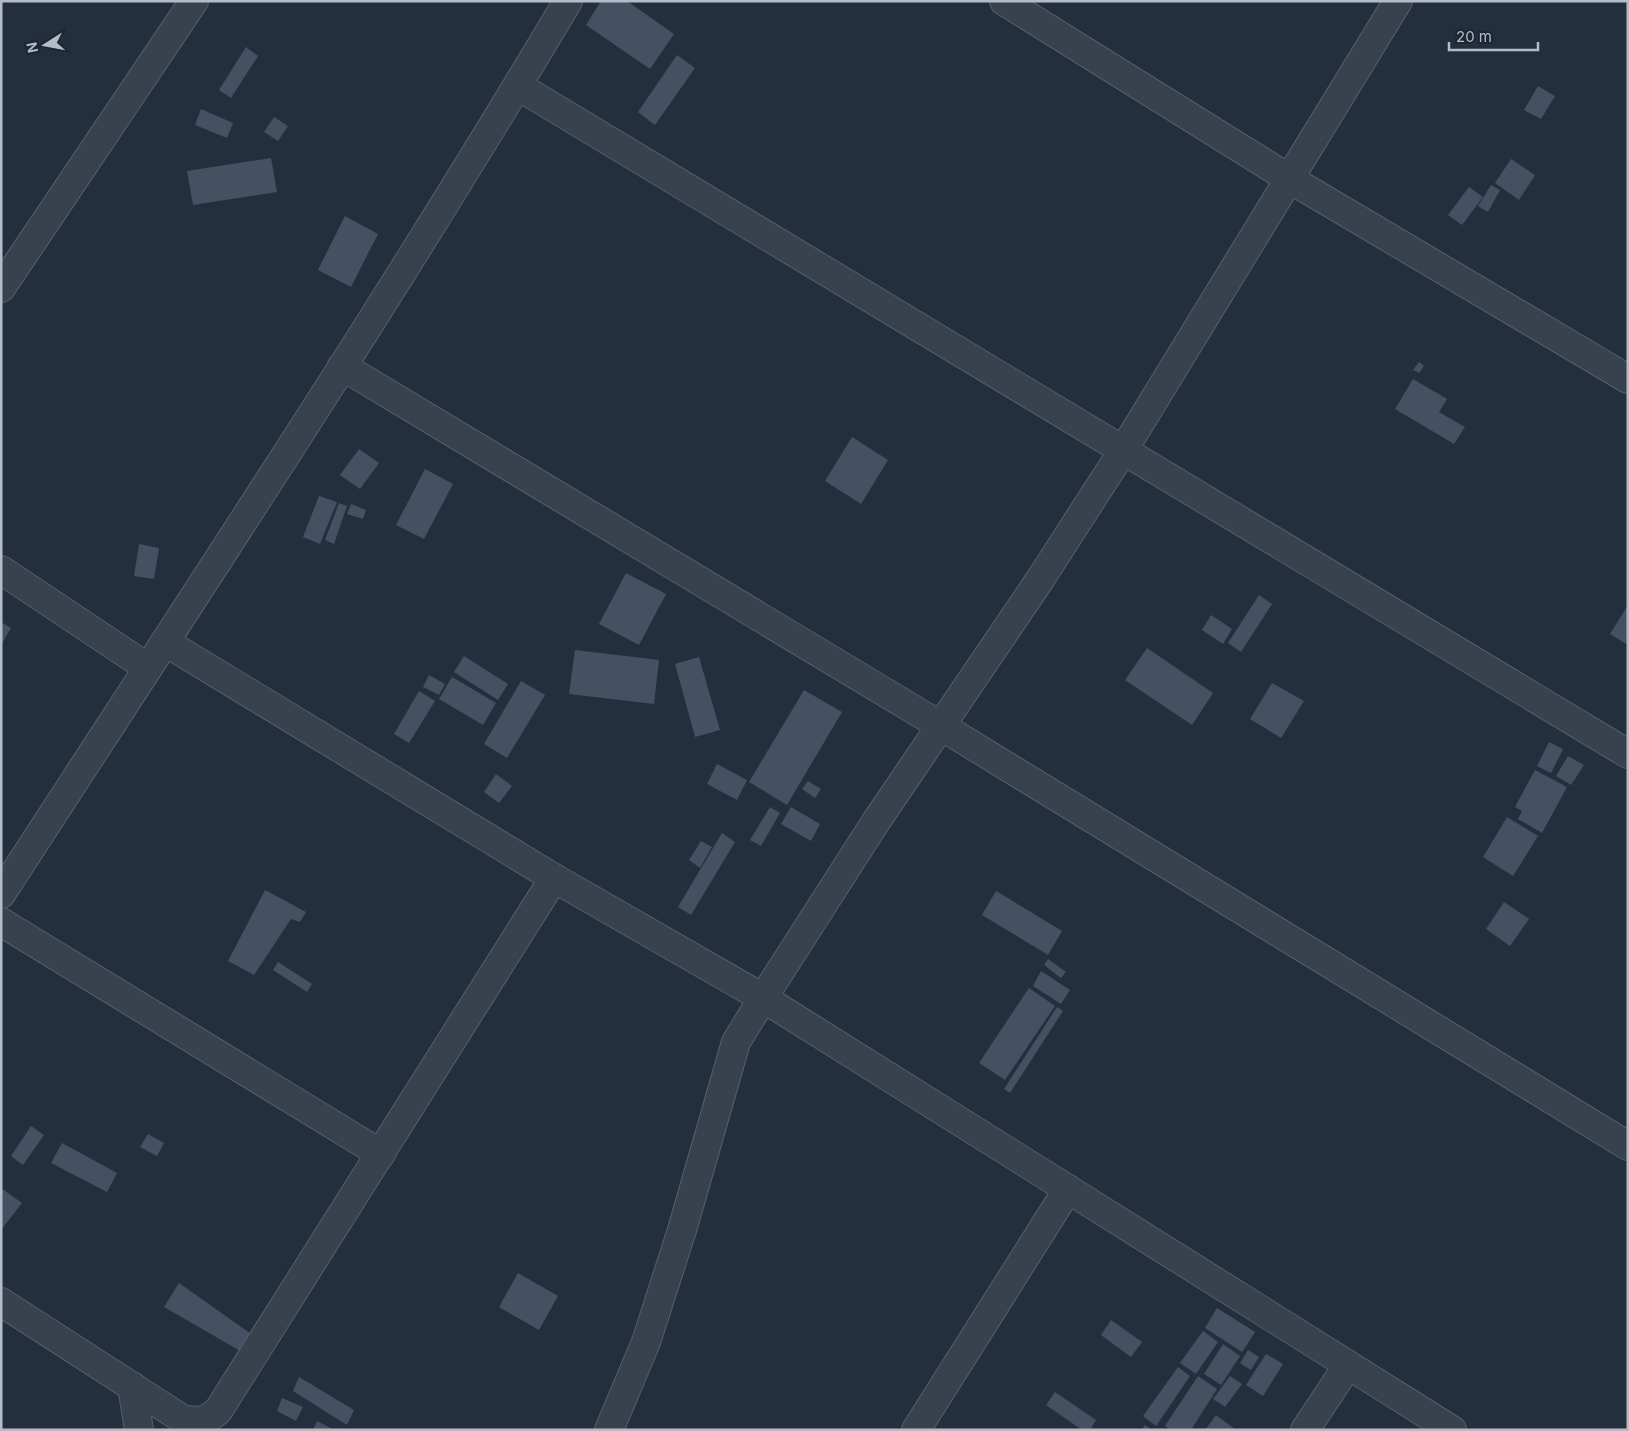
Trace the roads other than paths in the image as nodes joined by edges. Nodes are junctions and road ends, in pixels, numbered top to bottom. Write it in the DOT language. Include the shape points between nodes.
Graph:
graph roads {
  1 [pos="194,1"];
  2 [pos="568,1"];
  3 [pos="1004,1"];
  4 [pos="1398,1"];
  5 [pos="518,86"];
  6 [pos="1288,178"];
  7 [pos="1,288"];
  8 [pos="342,366"];
  9 [pos="1628,379"];
  10 [pos="1124,449"];
  11 [pos="1,570"];
  12 [pos="165,642"];
  13 [pos="148,668"];
  14 [pos="941,726"];
  15 [pos="1628,754"];
  16 [pos="554,878"];
  17 [pos="1,894"];
  18 [pos="1,922"];
  19 [pos="763,998"];
  20 [pos="1628,1146"];
  21 [pos="381,1154"];
  22 [pos="1068,1189"];
  23 [pos="1,1302"];
  24 [pos="1348,1365"];
  25 [pos="132,1386"];
  26 [pos="139,1430"];
  27 [pos="608,1430"];
  28 [pos="916,1430"];
  29 [pos="1305,1430"];
  30 [pos="1452,1430"];
  1 -- 7 [label="street"];
  2 -- 5 [label="street"];
  3 -- 6 [label="street"];
  4 -- 6 [label="street"];
  5 -- 8 [label="street"];
  5 -- 10 [label="street"];
  6 -- 9 [label="street"];
  6 -- 10 [label="street"];
  8 -- 12 [label="street"];
  8 -- 14 [label="street"];
  10 -- 14 [label="street"];
  10 -- 15 [label="street"];
  11 -- 13 [label="street"];
  12 -- 13 [label="street"];
  12 -- 16 [label="street"];
  13 -- 17 [label="street"];
  14 -- 19 [label="street"];
  14 -- 20 [label="street"];
  16 -- 19 [label="street"];
  16 -- 21 [label="street"];
  18 -- 21 [label="street"];
  19 -- 22 [label="street"];
  19 -- 27 [label="street" via="736,1042 649,1333"];
  21 -- 25 [label="street" via="218,1411 204,1421 184,1420"];
  22 -- 24 [label="street"];
  22 -- 28 [label="street"];
  23 -- 25 [label="street"];
  24 -- 29 [label="street"];
  24 -- 30 [label="street"];
  25 -- 26 [label="street"];
}
